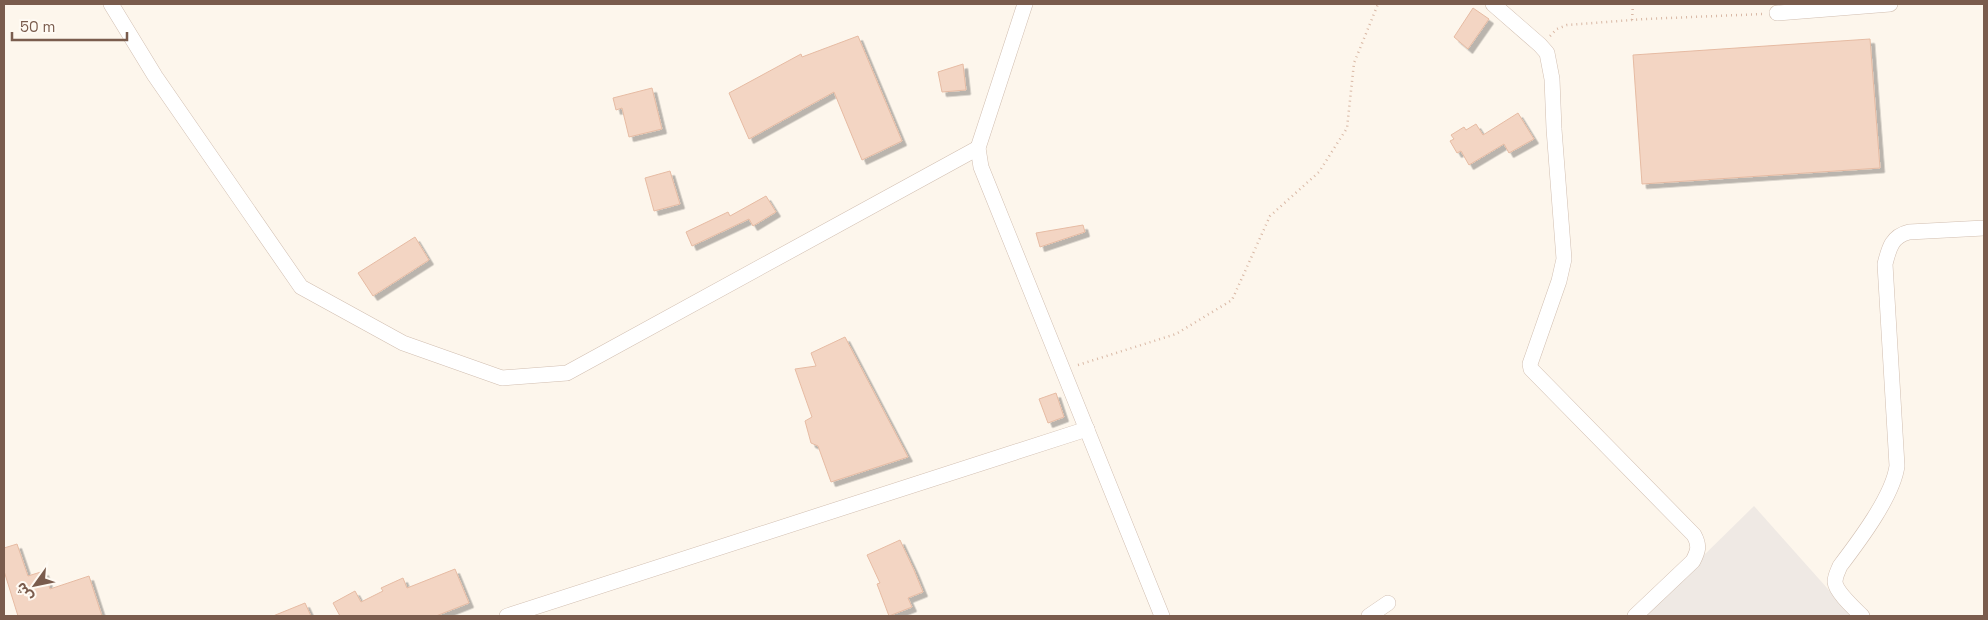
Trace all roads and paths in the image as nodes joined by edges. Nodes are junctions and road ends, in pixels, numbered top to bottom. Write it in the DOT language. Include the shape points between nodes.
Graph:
graph roads {
  1 [pos="111,4"];
  2 [pos="1025,4"];
  3 [pos="1378,4"];
  4 [pos="1493,4"];
  5 [pos="1633,4"];
  6 [pos="1890,4"];
  7 [pos="1777,13"];
  8 [pos="1632,20"];
  9 [pos="1540,44"];
  10 [pos="978,148"];
  11 [pos="1984,228"];
  12 [pos="1063,369"];
  13 [pos="1087,429"];
  14 [pos="1388,603"];
  15 [pos="507,616"];
  16 [pos="1162,616"];
  17 [pos="1369,616"];
  18 [pos="1635,616"];
  19 [pos="1862,616"];
  1 -- 10 [label="street" via="155,76 301,287 403,343 502,378 567,373"];
  2 -- 10 [label="street"];
  3 -- 12 [label="path" via="1354,63 1347,128 1319,172 1270,216 1232,300 1176,334"];
  4 -- 9 [label="street"];
  5 -- 8 [label="path"];
  6 -- 7 [label="street"];
  7 -- 8 [label="path"];
  8 -- 9 [label="path" via="1567,25"];
  9 -- 18 [label="street" via="1547,53 1552,79 1564,259 1531,368 1694,535 1698,543 1693,561"];
  10 -- 12 [label="street" via="981,167"];
  11 -- 19 [label="street" via="1909,232 1900,234 1889,248 1885,264 1896,477 1835,579 1846,600"];
  12 -- 13 [label="street"];
  13 -- 15 [label="street"];
  13 -- 16 [label="street"];
  14 -- 17 [label="street"];
}
